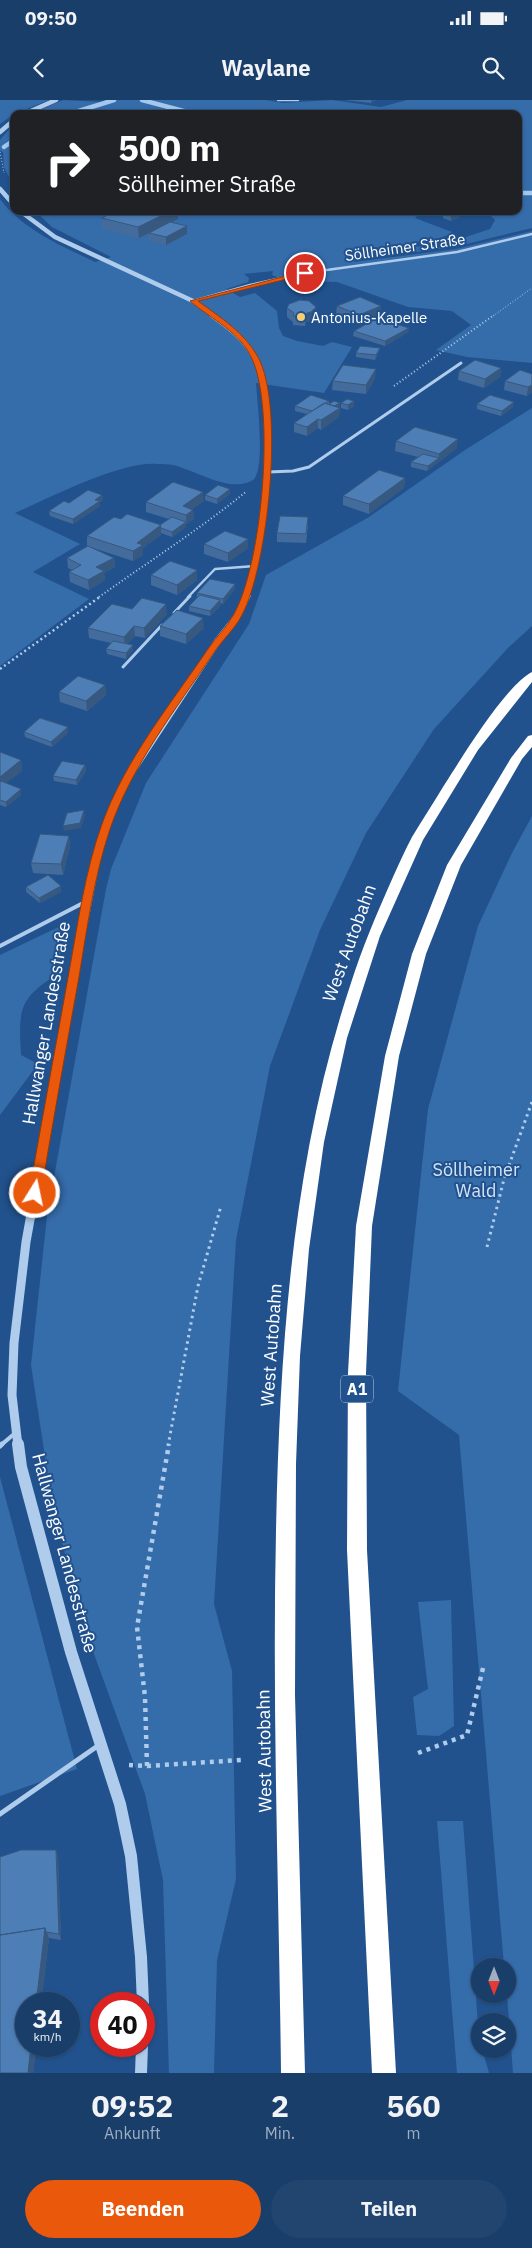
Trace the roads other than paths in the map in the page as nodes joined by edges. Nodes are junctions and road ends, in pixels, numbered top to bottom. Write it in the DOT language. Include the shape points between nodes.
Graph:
graph roads {
  1 [pos="56,100"];
  2 [pos="278,100"];
  3 [pos="298,100"];
  4 [pos="33,110"];
  5 [pos="10,123"];
  6 [pos="0,132"];
  7 [pos="0,189"];
  8 [pos="10,200"];
  9 [pos="25,215"];
  10 [pos="532,234"];
  11 [pos="193,301"];
  12 [pos="461,363"];
  13 [pos="268,472"];
  14 [pos="255,566"];
  15 [pos="172,615"];
  16 [pos="166,622"];
  17 [pos="123,667"];
  18 [pos="532,675"];
  19 [pos="532,740"];
  20 [pos="87,901"];
  21 [pos="0,946"];
  22 [pos="16,1432"];
  23 [pos="0,1446"];
  24 [pos="100,1744"];
  25 [pos="0,1814"];
  26 [pos="142,1992"];
  27 [pos="142,2057"];
  28 [pos="141,2073"];
  29 [pos="293,2073"];
  30 [pos="384,2073"];
  1 -- 4 [label="street"];
  2 -- 3 [label="street"];
  5 -- 6 [label="street"];
  7 -- 8 [label="street"];
  9 -- 11 [label="street, Hallwanger Landesstraße" via="55,237"];
  10 -- 11 [label="street, Söllheimer Straße" via="457,252 305,273"];
  11 -- 13 [label="street, Hallwanger Landesstraße" via="234,330 256,360 266,394"];
  12 -- 13 [label="street" via="309,466 294,471"];
  13 -- 14 [label="street, Hallwanger Landesstraße"];
  14 -- 15 [label="lane" via="215,569"];
  14 -- 20 [label="street, Hallwanger Landesstraße" via="247,596 236,618 152,739 115,802 100,843"];
  16 -- 17 [label="lane"];
  18 -- 29 [label="highway, West Autobahn" via="513,695 445,789 392,887 346,1017 309,1188 293,1326 286,1479 284,1650"];
  19 -- 30 [label="highway, A1" via="454,866 419,954 392,1056 364,1226 356,1373 357,1550"];
  20 -- 21 [label="street"];
  20 -- 22 [label="street, Hallwanger Landesstraße" via="26,1242 16,1318 12,1395"];
  22 -- 23 [label="lane"];
  22 -- 24 [label="street, Hallwanger Landesstraße" via="29,1504"];
  24 -- 25 [label="lane"];
  24 -- 26 [label="street, Hallwanger Landesstraße" via="120,1804 131,1856"];
  27 -- 28 [label="street"];
}
